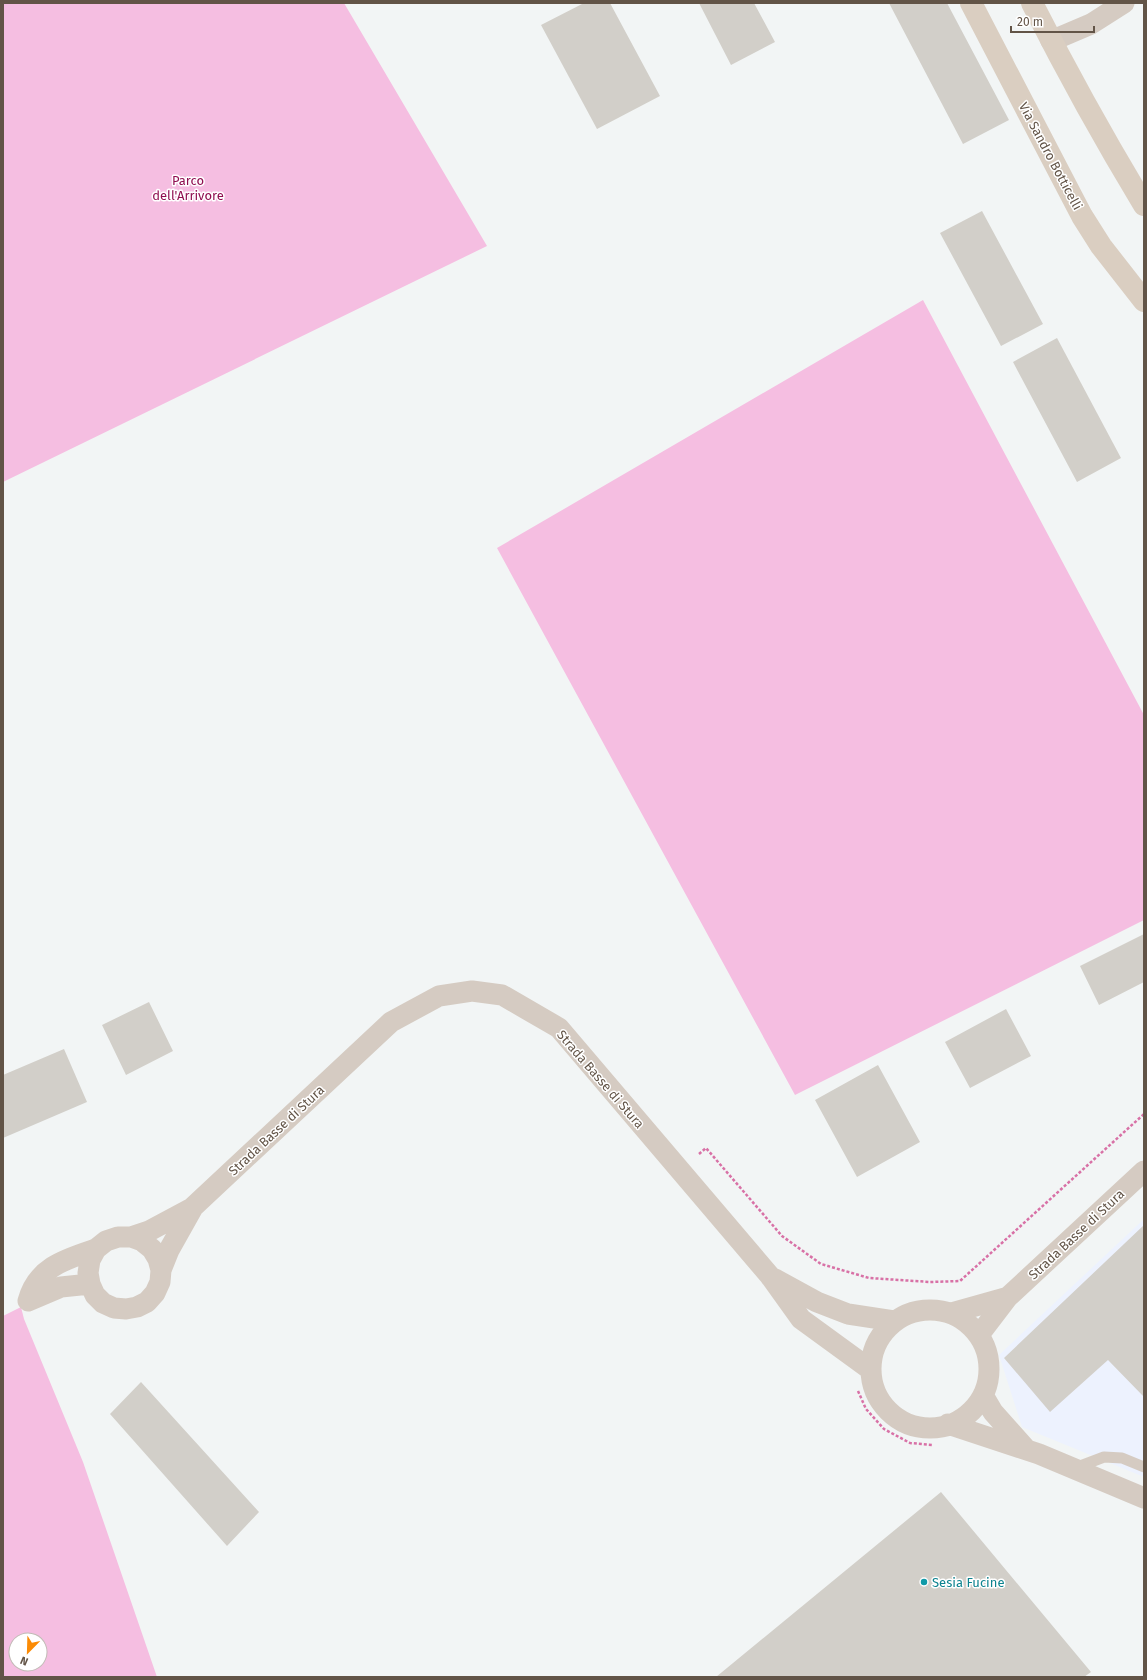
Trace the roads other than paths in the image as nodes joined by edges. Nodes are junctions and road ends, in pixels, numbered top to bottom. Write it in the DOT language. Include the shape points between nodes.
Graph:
graph roads {
  1 [pos="971,3"];
  2 [pos="1032,3"];
  3 [pos="1124,3"];
  4 [pos="1051,41"];
  5 [pos="1144,205"];
  6 [pos="1144,301"];
  7 [pos="1144,1171"];
  8 [pos="192,1208"];
  9 [pos="130,1237"];
  10 [pos="96,1249"];
  11 [pos="161,1270"];
  12 [pos="770,1276"];
  13 [pos="90,1284"];
  14 [pos="1008,1297"];
  15 [pos="951,1314"];
  16 [pos="894,1321"];
  17 [pos="979,1335"];
  18 [pos="871,1370"];
  19 [pos="983,1394"];
  20 [pos="948,1424"];
  21 [pos="1026,1449"];
  22 [pos="1144,1467"];
  23 [pos="1074,1468"];
  24 [pos="1144,1498"];
  1 -- 6 [label="main road, Via Sandro Botticelli" via="1082,216 1100,246"];
  2 -- 4 [label="main road"];
  3 -- 4 [label="street" via="1091,24"];
  4 -- 5 [label="main road"];
  7 -- 14 [label="street, Strada Basse di Stura"];
  8 -- 9 [label="street, Strada Basse di Stura" via="149,1231"];
  8 -- 11 [label="street, Strada Basse di Stura"];
  8 -- 12 [label="street, Strada Basse di Stura" via="391,1022 439,996 472,991 502,995 558,1028"];
  9 -- 10 [label="street, Strada Basse di Stura" via="106,1241"];
  9 -- 11 [label="street" via="142,1241 152,1249"];
  10 -- 13 [label="street" via="90,1260"];
  10 -- 13 [label="street, Strada Basse di Stura" via="72,1257 45,1272 32,1288 28,1301 61,1287"];
  11 -- 13 [label="street, Strada Basse di Stura" via="160,1282 155,1293 147,1302 126,1310 104,1303 95,1295"];
  12 -- 16 [label="street, Strada Basse di Stura" via="817,1302 848,1314"];
  12 -- 18 [label="street, Strada Basse di Stura" via="801,1319"];
  14 -- 15 [label="street, Strada Basse di Stura"];
  14 -- 17 [label="street, Strada Basse di Stura"];
  15 -- 16 [label="street" via="932,1310 912,1312"];
  15 -- 17 [label="street" via="967,1322"];
  16 -- 18 [label="street" via="881,1335 873,1351"];
  17 -- 19 [label="street" via="986,1349 989,1364 988,1380"];
  18 -- 20 [label="street" via="878,1396 896,1417 921,1426 935,1427"];
  19 -- 20 [label="street" via="962,1418"];
  19 -- 21 [label="street" via="993,1412"];
  20 -- 21 [label="street"];
  21 -- 23 [label="street"];
  22 -- 23 [label="lane" via="1122,1458 1104,1457"];
  23 -- 24 [label="street"];
}
